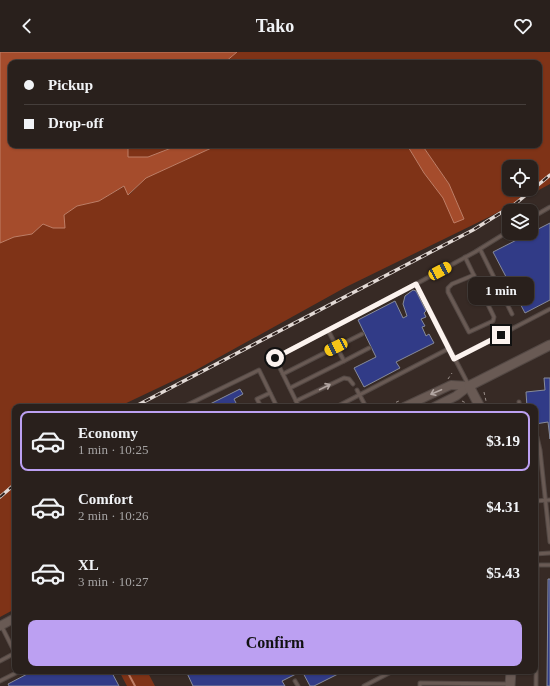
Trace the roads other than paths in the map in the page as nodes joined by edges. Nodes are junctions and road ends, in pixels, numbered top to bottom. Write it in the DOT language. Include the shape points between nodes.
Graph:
graph roads {
  1 [pos="550,207"];
  2 [pos="538,214"];
  3 [pos="502,235"];
  4 [pos="480,249"];
  5 [pos="465,257"];
  6 [pos="474,275"];
  7 [pos="416,284"];
  8 [pos="550,309"];
  9 [pos="512,314"];
  10 [pos="328,330"];
  11 [pos="362,334"];
  12 [pos="550,345"];
  13 [pos="336,347"];
  14 [pos="369,348"];
  15 [pos="448,349"];
  16 [pos="454,359"];
  17 [pos="344,361"];
  18 [pos="283,374"];
  19 [pos="353,384"];
  20 [pos="469,386"];
  21 [pos="290,388"];
  22 [pos="357,390"];
  23 [pos="270,393"];
  24 [pos="360,396"];
  25 [pos="296,401"];
  26 [pos="189,404"];
  27 [pos="260,404"];
  28 [pos="276,404"];
  29 [pos="298,404"];
  30 [pos="343,404"];
  31 [pos="364,404"];
  32 [pos="410,404"];
  33 [pos="440,404"];
  34 [pos="482,404"];
  35 [pos="538,441"];
  36 [pos="545,500"];
  37 [pos="550,500"];
  38 [pos="538,501"];
  39 [pos="550,542"];
  40 [pos="550,553"];
  41 [pos="538,554"];
  42 [pos="538,565"];
  43 [pos="550,565"];
  44 [pos="12,620"];
  45 [pos="0,626"];
  46 [pos="12,648"];
  47 [pos="12,655"];
  48 [pos="0,661"];
  49 [pos="14,674"];
  50 [pos="387,674"];
  51 [pos="511,674"];
  52 [pos="536,674"];
  53 [pos="0,681"];
  54 [pos="295,681"];
  55 [pos="450,685"];
  56 [pos="479,685"];
  57 [pos="510,685"];
  58 [pos="298,686"];
  59 [pos="364,686"];
  60 [pos="420,686"];
  61 [pos="536,686"];
  1 -- 2 [label="lane"];
  3 -- 4 [label="lane"];
  4 -- 5 [label="lane"];
  4 -- 9 [label="lane"];
  5 -- 6 [label="lane"];
  5 -- 7 [label="lane"];
  6 -- 6 [label="lane" via="494,317 493,321 469,332 448,288"];
  7 -- 10 [label="lane"];
  7 -- 15 [label="lane"];
  8 -- 16 [label="lane"];
  10 -- 13 [label="lane"];
  10 -- 18 [label="lane" via="275,358"];
  11 -- 13 [label="lane"];
  12 -- 20 [label="main road"];
  13 -- 17 [label="lane"];
  13 -- 18 [label="lane"];
  14 -- 17 [label="lane"];
  15 -- 16 [label="lane"];
  15 -- 24 [label="lane"];
  16 -- 20 [label="lane"];
  17 -- 21 [label="lane"];
  18 -- 21 [label="lane"];
  25 -- 19 [label="lane, one-way" via="344,378"];
  20 -- 32 [label="street, one-way" via="451,385"];
  20 -- 33 [label="street"];
  20 -- 34 [label="main road"];
  21 -- 25 [label="lane"];
  22 -- 24 [label="lane"];
  23 -- 26 [label="lane" via="259,370"];
  23 -- 27 [label="lane" via="257,399"];
  23 -- 28 [label="lane"];
  24 -- 30 [label="lane"];
  24 -- 31 [label="lane"];
  25 -- 29 [label="lane"];
  35 -- 36 [label="lane"];
  36 -- 37 [label="lane"];
  36 -- 38 [label="lane"];
  36 -- 39 [label="lane"];
  40 -- 41 [label="lane"];
  42 -- 43 [label="lane"];
  44 -- 45 [label="street"];
  45 -- 46 [label="lane"];
  47 -- 48 [label="lane"];
  49 -- 53 [label="lane"];
  50 -- 59 [label="lane"];
  51 -- 57 [label="main road"];
  52 -- 61 [label="lane"];
  54 -- 58 [label="lane"];
  55 -- 56 [label="lane"];
  55 -- 60 [label="lane" via="420,683"];
  56 -- 57 [label="lane"];
}
